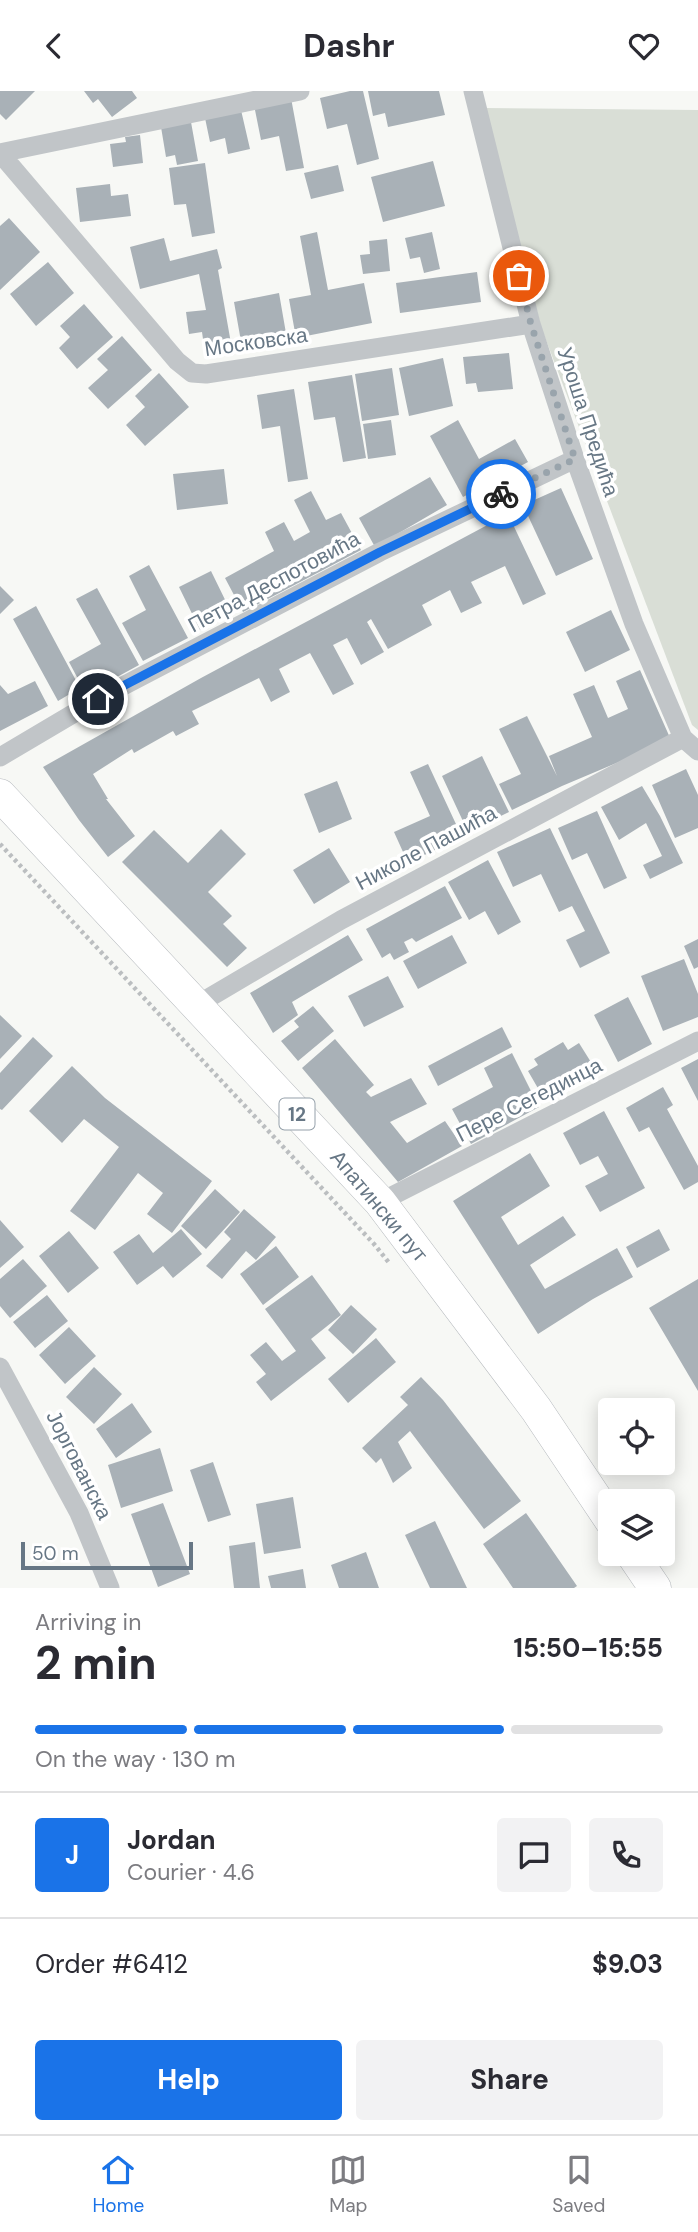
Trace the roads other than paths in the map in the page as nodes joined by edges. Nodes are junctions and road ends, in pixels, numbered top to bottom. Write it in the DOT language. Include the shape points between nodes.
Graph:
graph roads {
  1 [pos="300,91"];
  2 [pos="473,91"];
  3 [pos="0,153"];
  4 [pos="531,324"];
  5 [pos="575,459"];
  6 [pos="683,738"];
  7 [pos="698,751"];
  8 [pos="0,757"];
  9 [pos="0,795"];
  10 [pos="195,1006"];
  11 [pos="698,1041"];
  12 [pos="380,1202"];
  13 [pos="0,1367"];
  14 [pos="598,1502"];
  15 [pos="640,1566"];
  16 [pos="110,1588"];
  17 [pos="655,1588"];
  1 -- 3 [label="street"];
  2 -- 4 [label="street, Уроша Предића"];
  3 -- 4 [label="street, Московска" via="192,373"];
  4 -- 5 [label="street, Уроша Предића"];
  5 -- 6 [label="street, Уроша Предића" via="634,624"];
  5 -- 8 [label="street, Петра Деспотовића" via="380,552 98,699"];
  6 -- 7 [label="street, Уроша Предића"];
  6 -- 10 [label="street, Николе Пашића" via="341,920"];
  9 -- 10 [label="main road, Апатински пут / 12"];
  10 -- 12 [label="main road, Апатински пут / 12"];
  11 -- 12 [label="street, Пере Сегединца"];
  12 -- 14 [label="main road, Апатински пут / 12" via="536,1409"];
  13 -- 16 [label="street, Јоргованска" via="79,1514"];
  15 -- 17 [label="main road"];
}
